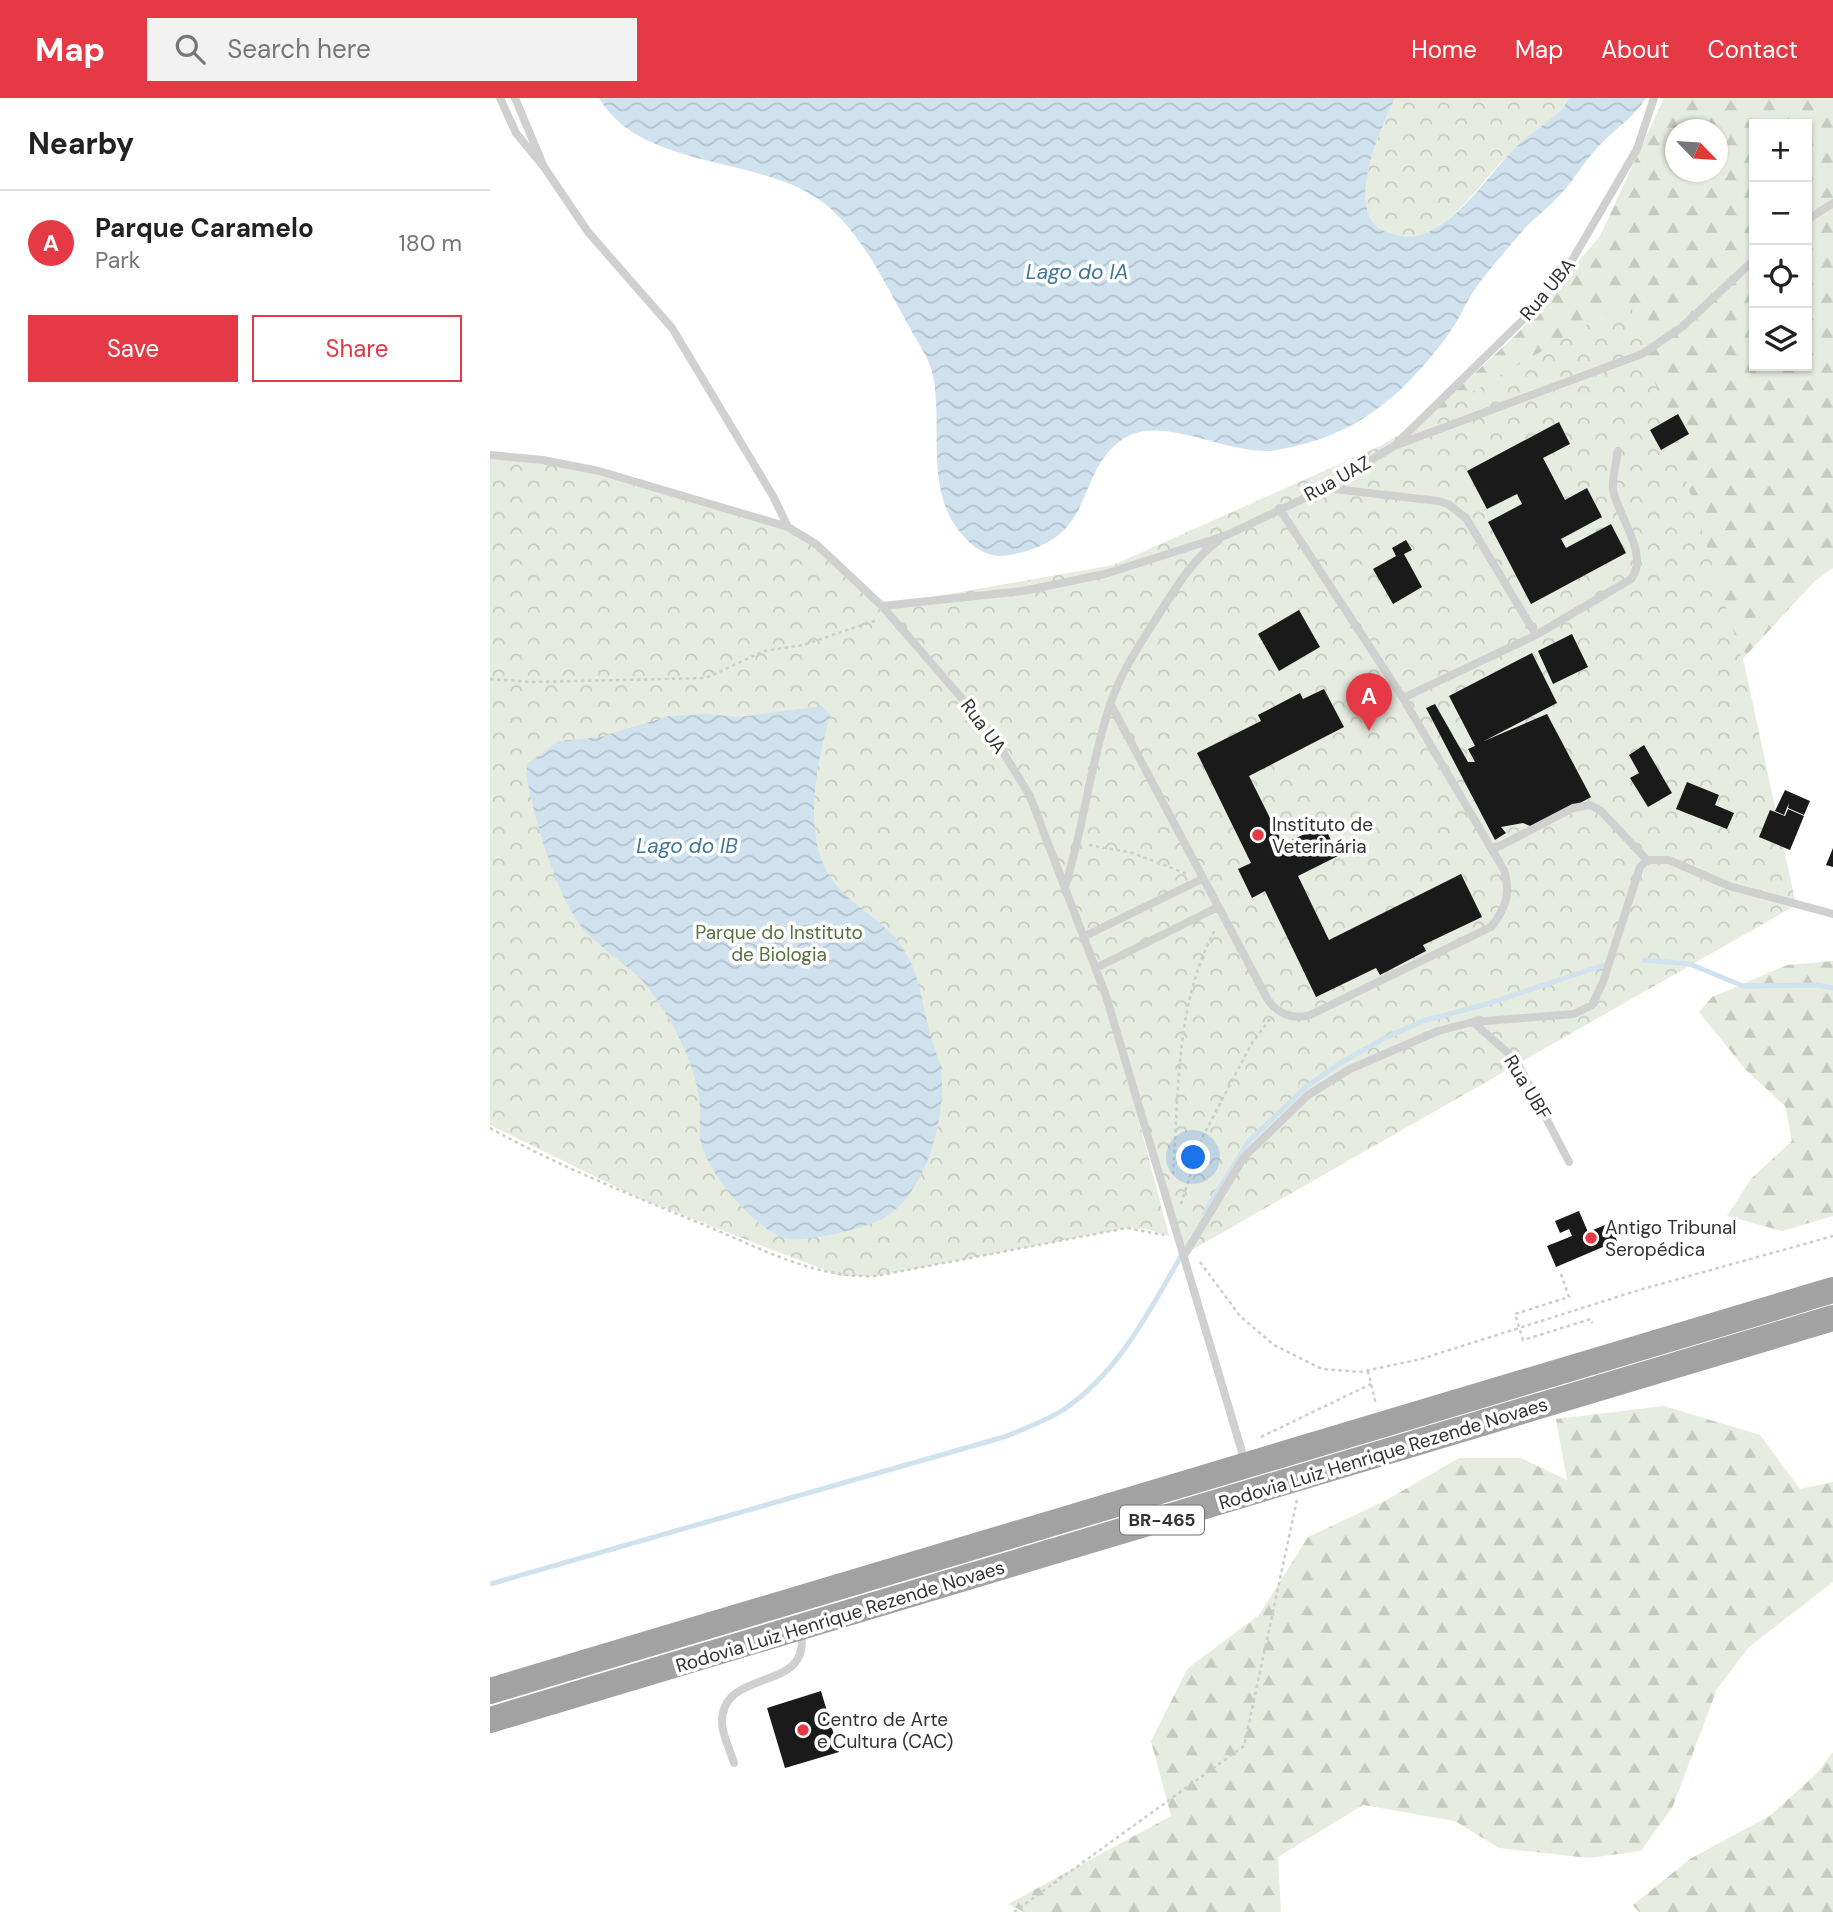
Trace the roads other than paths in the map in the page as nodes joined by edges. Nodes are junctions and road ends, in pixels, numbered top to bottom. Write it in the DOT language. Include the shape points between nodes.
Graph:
graph roads {
  1 [pos="500,98"];
  2 [pos="515,98"];
  3 [pos="1654,98"];
  4 [pos="544,167"];
  5 [pos="1833,203"];
  6 [pos="1812,217"];
  7 [pos="1749,265"];
  8 [pos="1394,446"];
  9 [pos="1618,451"];
  10 [pos="490,455"];
  11 [pos="1326,488"];
  12 [pos="1279,508"];
  13 [pos="788,527"];
  14 [pos="1227,535"];
  15 [pos="882,606"];
  16 [pos="1536,635"];
  17 [pos="1403,698"];
  18 [pos="1110,703"];
  19 [pos="1492,850"];
  20 [pos="1647,860"];
  21 [pos="1202,879"];
  22 [pos="1065,887"];
  23 [pos="1218,907"];
  24 [pos="1833,914"];
  25 [pos="1085,936"];
  26 [pos="1096,968"];
  27 [pos="1474,1022"];
  28 [pos="1570,1162"];
  29 [pos="1185,1254"];
  30 [pos="1833,1290"];
  31 [pos="1833,1318"];
  32 [pos="1247,1467"];
  33 [pos="800,1626"];
  34 [pos="490,1691"];
  35 [pos="490,1720"];
  36 [pos="734,1763"];
  1 -- 4 [label="lane" via="516,134"];
  2 -- 4 [label="lane"];
  3 -- 8 [label="lane, Rua UBA" via="1637,149 1564,274"];
  4 -- 13 [label="lane" via="588,232 672,328"];
  5 -- 6 [label="lane"];
  7 -- 8 [label="lane, Rua UAZ" via="1682,327 1642,354"];
  8 -- 11 [label="lane, Rua UAZ"];
  9 -- 16 [label="lane" via="1613,486 1617,509 1635,547 1636,574 1624,586"];
  10 -- 13 [label="lane, Rua UA" via="599,471"];
  11 -- 12 [label="lane, Rua UAZ"];
  11 -- 16 [label="lane" via="1438,501 1458,511"];
  12 -- 14 [label="lane, Rua UAZ"];
  12 -- 17 [label="lane"];
  13 -- 15 [label="lane, Rua UA" via="816,544"];
  14 -- 15 [label="lane, Rua UAZ" via="1105,574 1023,591"];
  14 -- 18 [label="lane" via="1208,548 1173,591"];
  15 -- 22 [label="lane, Rua UA" via="990,731 1030,796"];
  16 -- 17 [label="lane"];
  17 -- 19 [label="lane"];
  18 -- 21 [label="lane"];
  18 -- 22 [label="lane"];
  19 -- 20 [label="lane" via="1573,808 1590,805"];
  19 -- 23 [label="lane" via="1504,870 1509,895 1491,928 1310,1015 1297,1017 1277,1010 1268,1000"];
  20 -- 24 [label="lane" via="1669,860 1755,894"];
  20 -- 27 [label="lane" via="1640,867 1592,1005 1574,1014"];
  21 -- 23 [label="lane"];
  21 -- 25 [label="lane"];
  22 -- 25 [label="lane, Rua UA"];
  23 -- 26 [label="lane"];
  25 -- 26 [label="lane, Rua UA"];
  26 -- 29 [label="lane, Rua UA"];
  27 -- 28 [label="lane, Rua UBF" via="1516,1060"];
  27 -- 29 [label="lane" via="1380,1054 1308,1095 1244,1157"];
  29 -- 32 [label="lane, Rua UA"];
  30 -- 32 [label="highway, Rodovia Luiz Henrique Rezende Novaes / BR-465"];
  31 -- 33 [label="highway, Rodovia Luiz Henrique Rezende Novaes / BR-465"];
  32 -- 34 [label="highway, Rodovia Luiz Henrique Rezende Novaes / BR-465"];
  33 -- 35 [label="highway, Rodovia Luiz Henrique Rezende Novaes / BR-465"];
  33 -- 36 [label="lane" via="803,1648 795,1664 784,1673 743,1687 726,1706 722,1723"];
}
